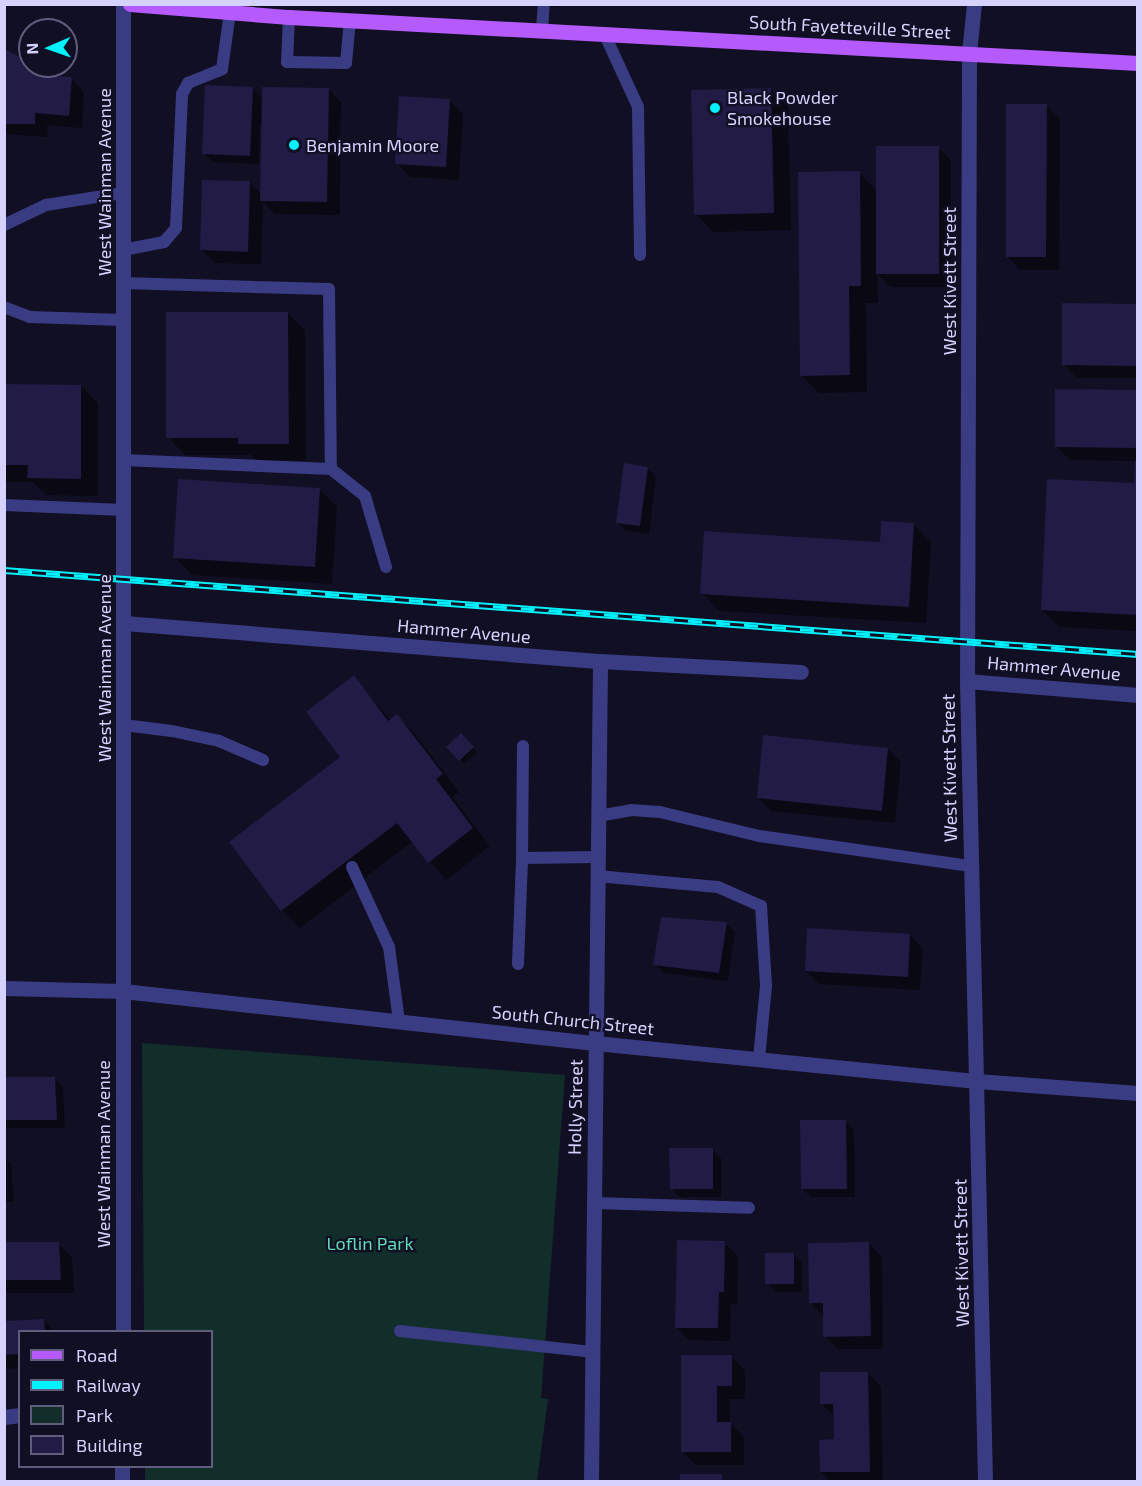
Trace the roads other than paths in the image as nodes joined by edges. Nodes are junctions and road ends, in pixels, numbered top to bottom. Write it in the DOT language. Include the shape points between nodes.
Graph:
graph roads {
  1 [pos="123,4"];
  2 [pos="130,4"];
  3 [pos="544,4"];
  4 [pos="974,4"];
  5 [pos="290,11"];
  6 [pos="230,12"];
  7 [pos="350,20"];
  8 [pos="542,30"];
  9 [pos="604,33"];
  10 [pos="969,53"];
  11 [pos="1137,63"];
  12 [pos="123,193"];
  13 [pos="4,225"];
  14 [pos="123,250"];
  15 [pos="640,255"];
  16 [pos="123,283"];
  17 [pos="4,307"];
  18 [pos="123,320"];
  19 [pos="123,460"];
  20 [pos="332,469"];
  21 [pos="4,505"];
  22 [pos="123,510"];
  23 [pos="387,567"];
  24 [pos="124,623"];
  25 [pos="600,661"];
  26 [pos="801,672"];
  27 [pos="967,681"];
  28 [pos="1137,695"];
  29 [pos="124,725"];
  30 [pos="523,746"];
  31 [pos="263,760"];
  32 [pos="598,816"];
  33 [pos="598,857"];
  34 [pos="522,858"];
  35 [pos="971,866"];
  36 [pos="352,867"];
  37 [pos="597,876"];
  38 [pos="518,964"];
  39 [pos="4,988"];
  40 [pos="123,991"];
  41 [pos="399,1021"];
  42 [pos="596,1043"];
  43 [pos="759,1059"];
  44 [pos="977,1081"];
  45 [pos="1137,1093"];
  46 [pos="594,1203"];
  47 [pos="749,1208"];
  48 [pos="123,1330"];
  49 [pos="400,1331"];
  50 [pos="592,1352"];
  51 [pos="591,1482"];
  52 [pos="985,1482"];
  1 -- 12 [label="street, West Wainman Avenue"];
  2 -- 6 [label="main road, South Fayetteville Street"];
  3 -- 8 [label="lane"];
  4 -- 10 [label="street, West Kivett Street"];
  5 -- 6 [label="main road, South Fayetteville Street"];
  5 -- 7 [label="main road, South Fayetteville Street"];
  5 -- 7 [label="lane" via="287,62 346,63"];
  6 -- 14 [label="lane" via="222,69 188,83 182,94 176,228 164,242"];
  7 -- 8 [label="main road, South Fayetteville Street"];
  8 -- 9 [label="main road, South Fayetteville Street"];
  9 -- 10 [label="main road, South Fayetteville Street"];
  9 -- 15 [label="lane" via="638,107"];
  10 -- 11 [label="main road, South Fayetteville Street"];
  10 -- 27 [label="street, West Kivett Street"];
  12 -- 13 [label="lane" via="46,204"];
  12 -- 14 [label="street, West Wainman Avenue"];
  14 -- 16 [label="street, West Wainman Avenue"];
  16 -- 18 [label="street, West Wainman Avenue"];
  16 -- 20 [label="lane" via="329,289"];
  17 -- 18 [label="lane" via="30,317"];
  18 -- 19 [label="street, West Wainman Avenue"];
  19 -- 20 [label="lane"];
  19 -- 22 [label="street, West Wainman Avenue"];
  20 -- 23 [label="lane" via="364,496"];
  21 -- 22 [label="lane"];
  22 -- 24 [label="street, West Wainman Avenue"];
  24 -- 25 [label="street, Hammer Avenue"];
  24 -- 29 [label="street, West Wainman Avenue"];
  25 -- 26 [label="street, Hammer Avenue"];
  25 -- 32 [label="street, Holly Street"];
  27 -- 28 [label="street, Hammer Avenue"];
  27 -- 35 [label="street, West Kivett Street"];
  29 -- 31 [label="lane" via="172,730 219,741"];
  29 -- 40 [label="street, West Wainman Avenue"];
  30 -- 34 [label="lane"];
  32 -- 33 [label="street, Holly Street"];
  32 -- 35 [label="lane" via="631,810 660,812 759,836"];
  33 -- 34 [label="lane"];
  33 -- 37 [label="street, Holly Street"];
  34 -- 38 [label="lane"];
  35 -- 44 [label="street, West Kivett Street"];
  36 -- 41 [label="lane" via="389,947"];
  37 -- 42 [label="street, Holly Street"];
  37 -- 43 [label="lane" via="718,887 761,906 766,986"];
  39 -- 40 [label="street, South Church Street"];
  40 -- 41 [label="street, South Church Street"];
  40 -- 48 [label="street, West Wainman Avenue"];
  41 -- 42 [label="street, South Church Street"];
  42 -- 43 [label="street, South Church Street"];
  42 -- 46 [label="street, Holly Street"];
  43 -- 44 [label="street, South Church Street"];
  44 -- 45 [label="street, South Church Street"];
  44 -- 52 [label="street, West Kivett Street"];
  46 -- 47 [label="lane"];
  46 -- 50 [label="street, Holly Street"];
  49 -- 50 [label="lane"];
  50 -- 51 [label="street, Holly Street"];
}
